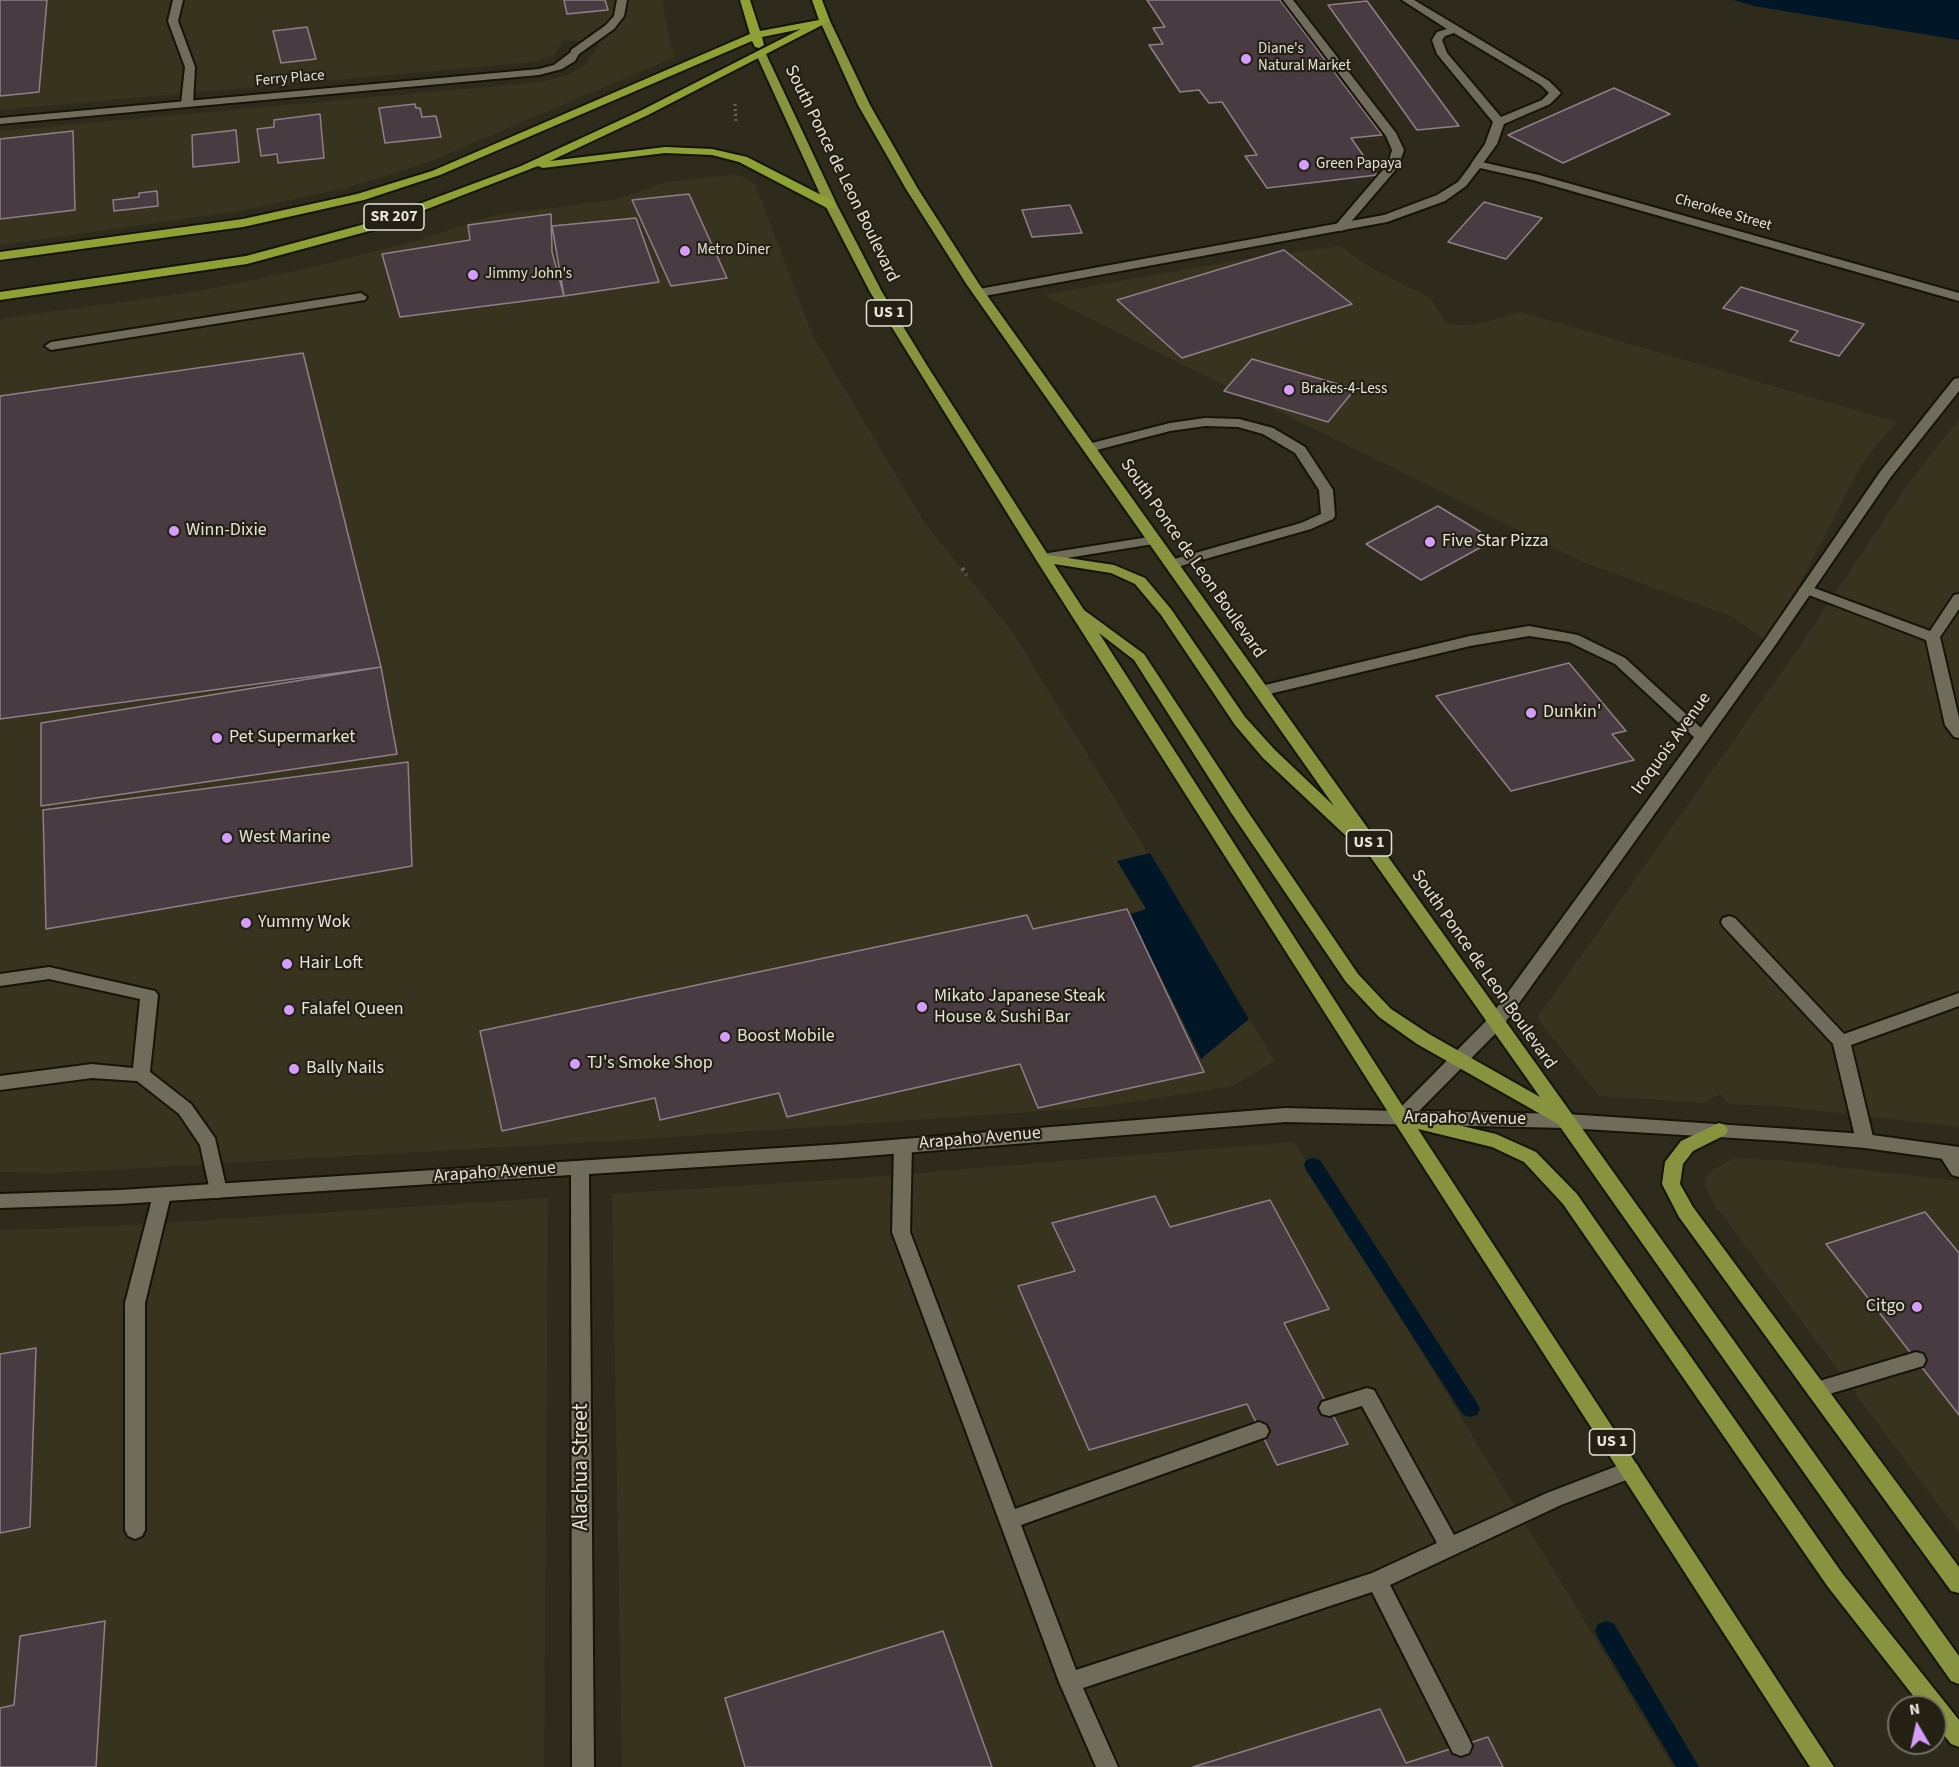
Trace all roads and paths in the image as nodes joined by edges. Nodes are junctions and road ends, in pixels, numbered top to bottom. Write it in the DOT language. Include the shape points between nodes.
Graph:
graph roads {
  1 [pos="178,0"];
  2 [pos="622,0"];
  3 [pos="745,0"];
  4 [pos="817,0"];
  5 [pos="1288,0"];
  6 [pos="1407,0"];
  7 [pos="825,21"];
  8 [pos="1456,29"];
  9 [pos="756,35"];
  10 [pos="761,54"];
  11 [pos="735,102"];
  12 [pos="187,104"];
  13 [pos="0,121"];
  14 [pos="1499,122"];
  15 [pos="737,133"];
  16 [pos="1477,164"];
  17 [pos="525,168"];
  18 [pos="831,205"];
  19 [pos="1340,227"];
  20 [pos="0,256"];
  21 [pos="979,293"];
  22 [pos="0,297"];
  23 [pos="361,297"];
  24 [pos="1959,297"];
  25 [pos="51,346"];
  26 [pos="1959,382"];
  27 [pos="1089,448"];
  28 [pos="1155,540"];
  29 [pos="1042,558"];
  30 [pos="1172,564"];
  31 [pos="962,568"];
  32 [pos="967,575"];
  33 [pos="1806,589"];
  34 [pos="1959,598"];
  35 [pos="1074,607"];
  36 [pos="1933,637"];
  37 [pos="1261,691"];
  38 [pos="1959,733"];
  39 [pos="1702,736"];
  40 [pos="1378,856"];
  41 [pos="1729,922"];
  42 [pos="0,980"];
  43 [pos="1959,999"];
  44 [pos="1496,1022"];
  45 [pos="1841,1042"];
  46 [pos="1459,1059"];
  47 [pos="141,1075"];
  48 [pos="0,1083"];
  49 [pos="1401,1118"];
  50 [pos="1567,1121"];
  51 [pos="1719,1130"];
  52 [pos="1865,1140"];
  53 [pos="903,1146"];
  54 [pos="1953,1154"];
  55 [pos="580,1168"];
  56 [pos="1959,1170"];
  57 [pos="218,1191"];
  58 [pos="162,1195"];
  59 [pos="0,1201"];
  60 [pos="1916,1360"];
  61 [pos="1816,1390"];
  62 [pos="1329,1408"];
  63 [pos="1259,1431"];
  64 [pos="1630,1470"];
  65 [pos="1009,1520"];
  66 [pos="135,1530"];
  67 [pos="1450,1547"];
  68 [pos="1377,1581"];
  69 [pos="1959,1584"];
  70 [pos="1959,1674"];
  71 [pos="1070,1682"];
  72 [pos="1959,1737"];
  73 [pos="1461,1746"];
  74 [pos="583,1767"];
  75 [pos="1107,1767"];
  76 [pos="1822,1767"];
  1 -- 12 [label="street" via="173,21 190,67"];
  2 -- 12 [label="street, Ferry Place" via="610,27 571,59 539,72"];
  3 -- 9 [label="highway, South Ponce de Leon Boulevard / US 1"];
  4 -- 7 [label="highway, South Ponce de Leon Boulevard / US 1"];
  5 -- 19 [label="street" via="1392,135 1398,150 1394,165"];
  6 -- 8 [label="street"];
  7 -- 9 [label="highway, SR 207"];
  7 -- 10 [label="highway, SR 207"];
  7 -- 21 [label="main road, South Ponce de Leon Boulevard / US 1" via="864,105"];
  8 -- 14 [label="street" via="1441,34 1437,40 1442,54"];
  8 -- 14 [label="street" via="1555,93 1546,102"];
  9 -- 10 [label="highway, South Ponce de Leon Boulevard / US 1"];
  9 -- 20 [label="highway, SR 207" via="496,148 360,197 243,223"];
  10 -- 17 [label="highway, SR 207"];
  10 -- 18 [label="main road, South Ponce de Leon Boulevard / US 1"];
  11 -- 15 [label="path"];
  12 -- 13 [label="street, Ferry Place"];
  14 -- 16 [label="street" via="1491,144"];
  16 -- 19 [label="street" via="1462,184 1441,198 1387,218"];
  16 -- 24 [label="street, Cherokee Street"];
  17 -- 18 [label="highway" via="664,150 712,152 743,159"];
  17 -- 22 [label="highway, SR 207" via="369,227 278,252 187,270"];
  18 -- 29 [label="main road, South Ponce de Leon Boulevard / US 1" via="915,358"];
  19 -- 21 [label="street"];
  21 -- 27 [label="main road, South Ponce de Leon Boulevard / US 1"];
  23 -- 25 [label="street"];
  26 -- 33 [label="street, Iroquois Avenue" via="1885,475"];
  27 -- 28 [label="main road, South Ponce de Leon Boulevard / US 1"];
  27 -- 30 [label="street" via="1170,427 1239,423 1268,431 1300,450 1326,490 1328,516 1306,526"];
  28 -- 29 [label="street"];
  28 -- 30 [label="main road, South Ponce de Leon Boulevard / US 1"];
  29 -- 35 [label="main road, South Ponce de Leon Boulevard / US 1"];
  29 -- 40 [label="main road" via="1114,569 1140,582 1166,612 1240,721 1269,754"];
  30 -- 37 [label="main road, South Ponce de Leon Boulevard / US 1"];
  31 -- 32 [label="path"];
  33 -- 36 [label="street"];
  33 -- 39 [label="street, Iroquois Avenue"];
  34 -- 36 [label="street"];
  35 -- 46 [label="main road" via="1139,657 1352,978 1385,1013"];
  35 -- 49 [label="main road, South Ponce de Leon Boulevard / US 1"];
  36 -- 38 [label="street" via="1953,725"];
  37 -- 39 [label="street" via="1470,641 1529,632 1573,638 1620,661"];
  37 -- 40 [label="main road, South Ponce de Leon Boulevard / US 1"];
  39 -- 44 [label="street, Iroquois Avenue"];
  40 -- 44 [label="main road, South Ponce de Leon Boulevard / US 1"];
  41 -- 45 [label="street"];
  42 -- 47 [label="street" via="49,973 149,995"];
  43 -- 45 [label="street"];
  44 -- 46 [label="street, Iroquois Avenue"];
  44 -- 50 [label="main road, South Ponce de Leon Boulevard / US 1"];
  45 -- 52 [label="street"];
  46 -- 49 [label="street, Iroquois Avenue"];
  46 -- 50 [label="main road"];
  47 -- 48 [label="street" via="92,1071"];
  47 -- 57 [label="street" via="185,1109 209,1143"];
  49 -- 50 [label="street, Arapaho Avenue"];
  49 -- 53 [label="street, Arapaho Avenue" via="1285,1115"];
  49 -- 64 [label="main road, US 1"];
  49 -- 72 [label="main road" via="1496,1141 1530,1157 1570,1199 1835,1580"];
  50 -- 51 [label="street, Arapaho Avenue"];
  50 -- 70 [label="main road, US 1"];
  51 -- 52 [label="street, Arapaho Avenue"];
  51 -- 61 [label="main road" via="1688,1146 1674,1162 1671,1184 1686,1212"];
  52 -- 54 [label="street, Arapaho Avenue"];
  53 -- 55 [label="street, Arapaho Avenue"];
  53 -- 65 [label="street" via="901,1232"];
  54 -- 56 [label="street"];
  55 -- 57 [label="street, Arapaho Avenue"];
  55 -- 74 [label="street, Alachua Street"];
  57 -- 58 [label="street, Arapaho Avenue"];
  58 -- 59 [label="street, Arapaho Avenue"];
  58 -- 66 [label="street" via="135,1303"];
  60 -- 61 [label="street"];
  61 -- 69 [label="main road"];
  62 -- 67 [label="street" via="1367,1396"];
  63 -- 65 [label="street"];
  64 -- 67 [label="street" via="1554,1499"];
  64 -- 76 [label="main road, US 1"];
  65 -- 71 [label="street"];
  67 -- 68 [label="street"];
  68 -- 71 [label="street"];
  68 -- 73 [label="street"];
  71 -- 75 [label="street"];
}
